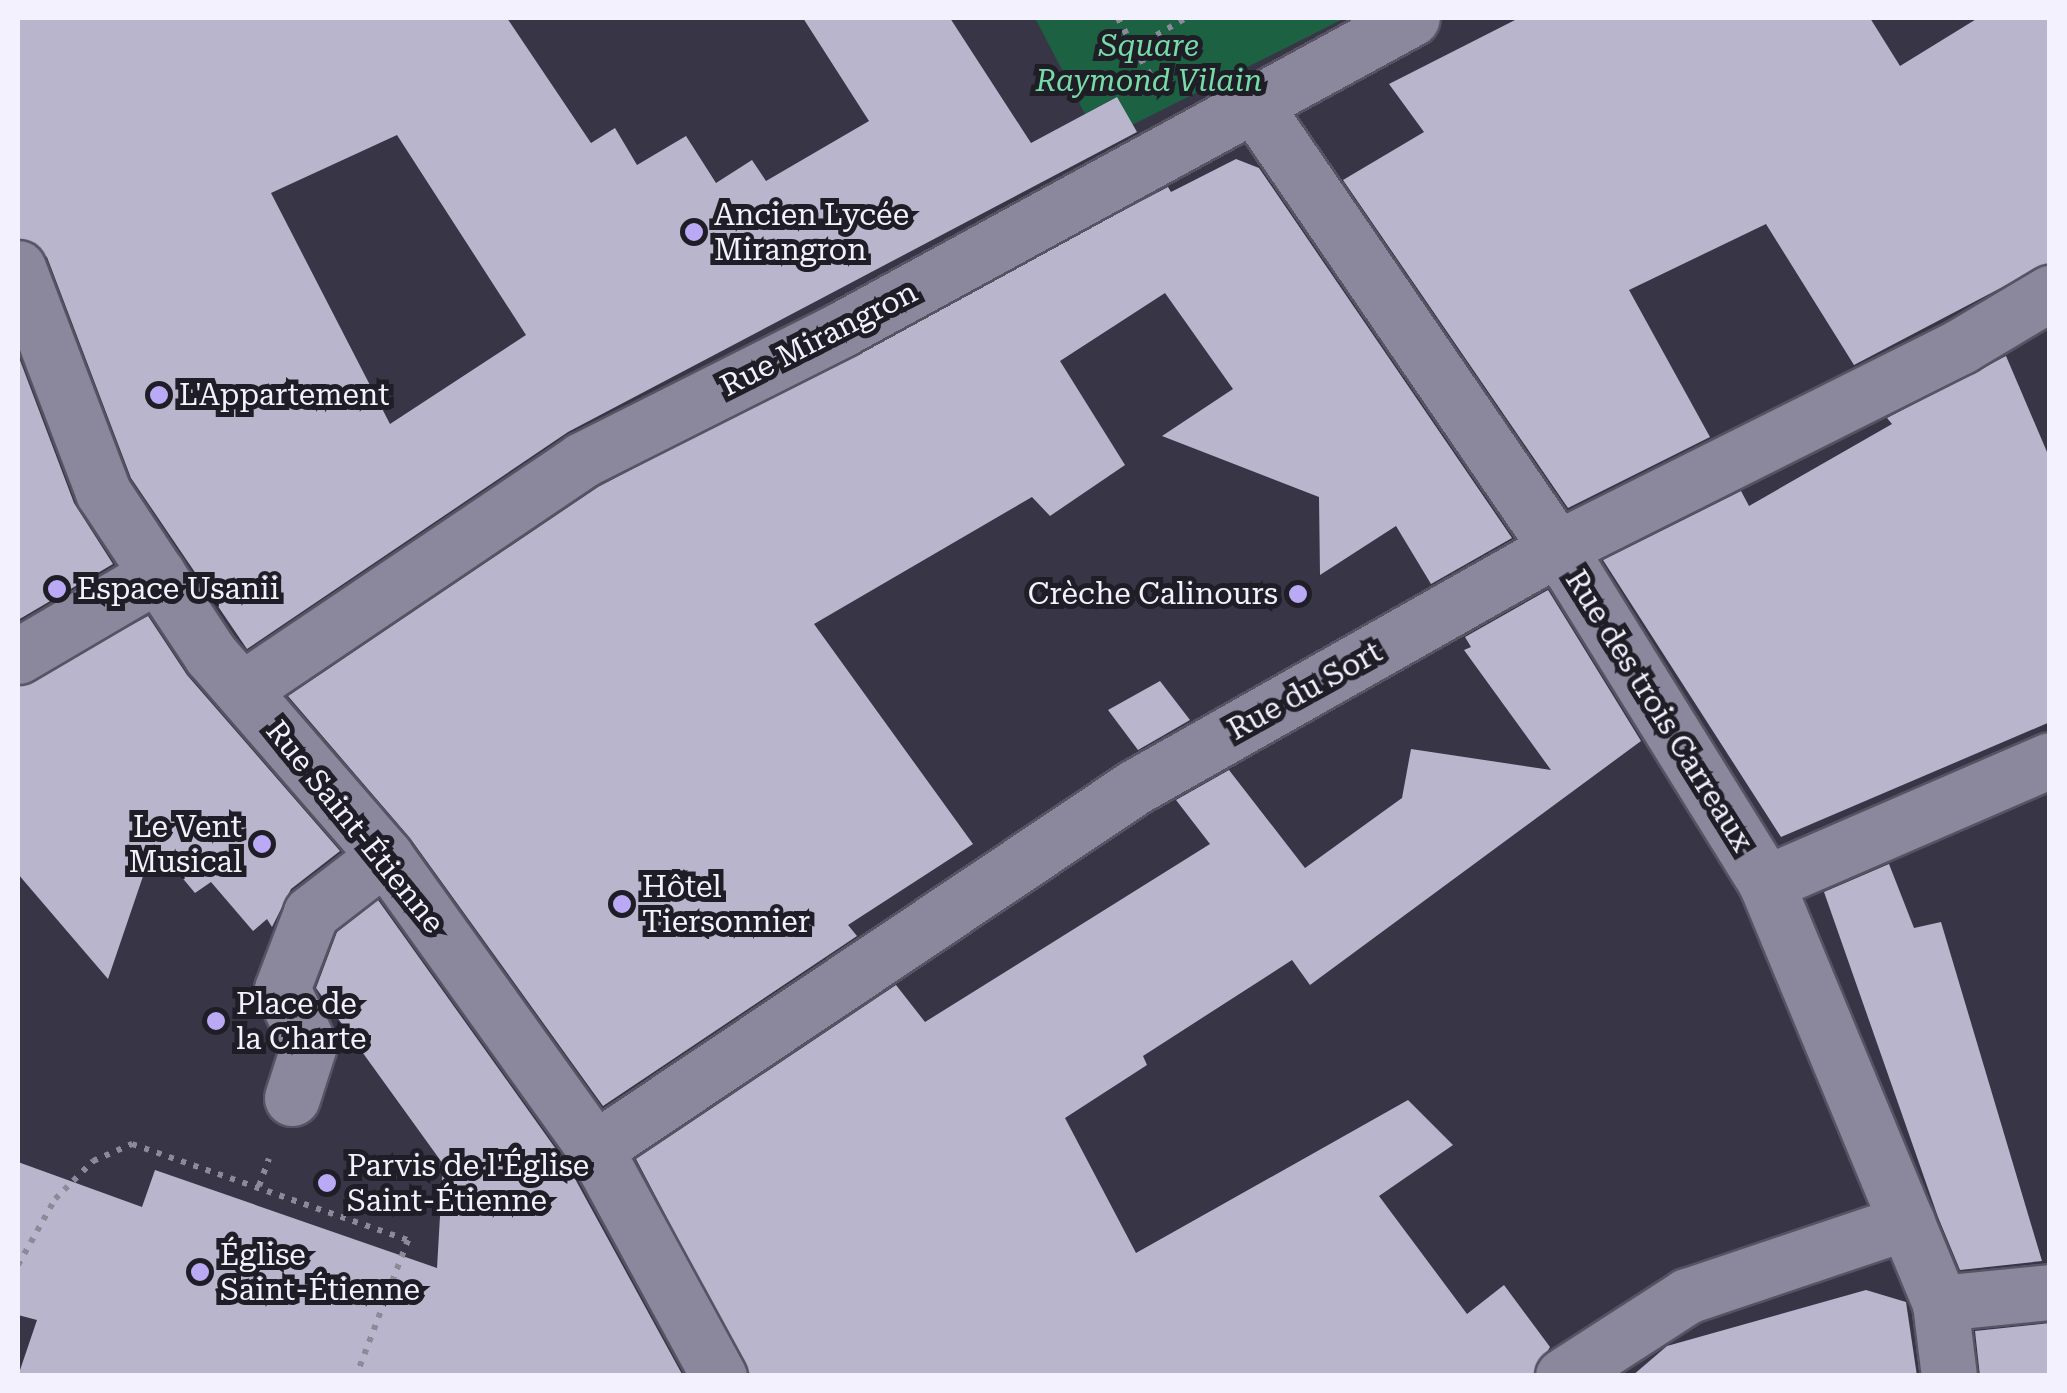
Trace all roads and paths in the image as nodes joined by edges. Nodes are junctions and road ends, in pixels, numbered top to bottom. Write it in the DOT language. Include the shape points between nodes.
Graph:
graph roads {
  1 [pos="1118,18"];
  2 [pos="1186,18"];
  3 [pos="1412,18"];
  4 [pos="1134,48"];
  5 [pos="1159,89"];
  6 [pos="1254,105"];
  7 [pos="18,268"];
  8 [pos="2050,293"];
  9 [pos="1558,548"];
  10 [pos="158,574"];
  11 [pos="18,656"];
  12 [pos="243,689"];
  13 [pos="2050,760"];
  14 [pos="385,856"];
  15 [pos="1766,883"];
  16 [pos="292,1098"];
  17 [pos="595,1149"];
  18 [pos="1906,1222"];
  19 [pos="18,1265"];
  20 [pos="2050,1292"];
  21 [pos="1940,1303"];
  22 [pos="356,1376"];
  23 [pos="719,1376"];
  24 [pos="1563,1376"];
  25 [pos="1949,1376"];
  1 -- 4 [label="path"];
  2 -- 4 [label="path"];
  3 -- 6 [label="street, Rue Mirangron"];
  4 -- 5 [label="path"];
  6 -- 9 [label="street, Rue des trois Carreaux"];
  6 -- 12 [label="street, Rue Mirangron" via="582,460"];
  7 -- 10 [label="street, Rue Saint-Étienne" via="102,492"];
  8 -- 9 [label="street, Rue du Sort" via="1961,346"];
  9 -- 15 [label="street, Rue des trois Carreaux"];
  9 -- 17 [label="street, Rue du Sort" via="1134,787"];
  10 -- 11 [label="street"];
  10 -- 12 [label="street, Rue Saint-Étienne"];
  12 -- 14 [label="street, Rue Saint-Étienne"];
  13 -- 15 [label="street"];
  14 -- 16 [label="street" via="311,913 282,989 308,1045"];
  14 -- 17 [label="street, Rue Saint-Étienne"];
  15 -- 18 [label="street, Rue des trois Carreaux"];
  17 -- 23 [label="street, Rue Saint-Étienne"];
  18 -- 21 [label="street, Rue des trois Carreaux"];
  18 -- 24 [label="street" via="1687,1296"];
  19 -- 22 [label="path" via="55,1199 93,1161 132,1144 408,1240"];
  20 -- 21 [label="street"];
  21 -- 25 [label="street, Rue des trois Carreaux"];
}
